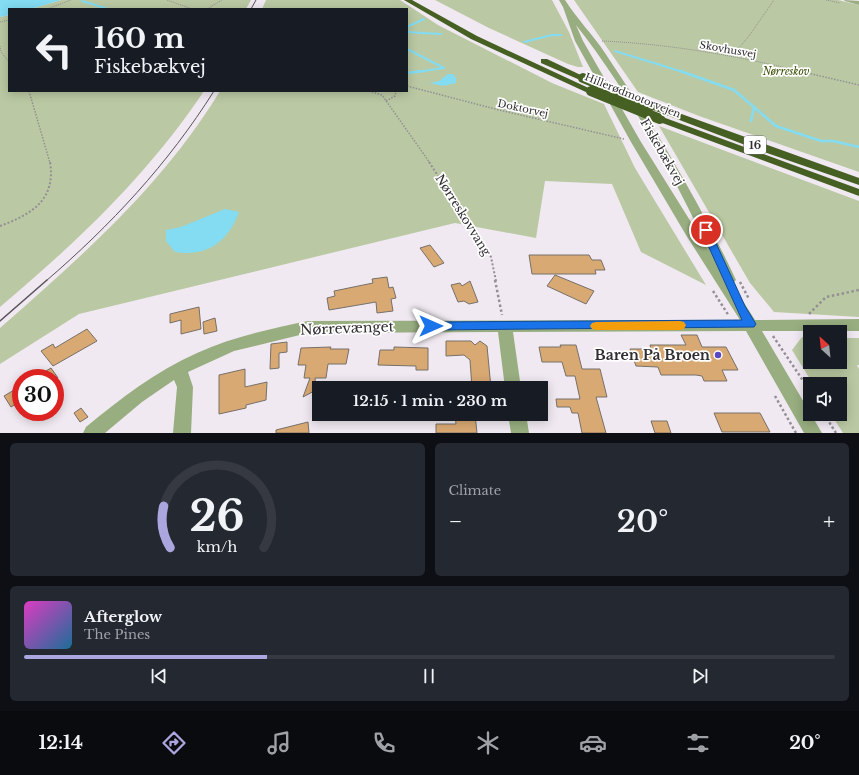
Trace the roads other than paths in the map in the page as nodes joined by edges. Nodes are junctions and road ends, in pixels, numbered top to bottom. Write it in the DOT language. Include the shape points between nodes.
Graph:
graph roads {
  1 [pos="407,0"];
  2 [pos="421,0"];
  3 [pos="847,0"];
  4 [pos="859,3"];
  5 [pos="564,4"];
  6 [pos="859,182"];
  7 [pos="859,193"];
  8 [pos="740,306"];
  9 [pos="750,324"];
  10 [pos="859,325"];
  11 [pos="505,326"];
  12 [pos="179,370"];
  13 [pos="512,381"];
  14 [pos="518,421"];
  15 [pos="92,433"];
  16 [pos="182,433"];
  17 [pos="520,433"];
  18 [pos="813,433"];
  1 -- 7 [label="highway, Hillerødmotorvejen / 16, bridge" via="506,53 591,91"];
  2 -- 6 [label="highway, Hillerødmotorvejen / 16, bridge" via="583,78 765,149"];
  3 -- 4 [label="street"];
  5 -- 8 [label="street, Fiskebækvej" via="579,41 636,142 692,235"];
  5 -- 8 [label="street, Fiskebækvej" via="592,41 661,148 713,243"];
  8 -- 9 [label="street, Fiskebækvej"];
  9 -- 10 [label="street, Nørrevænget"];
  9 -- 11 [label="street, Nørrevænget"];
  9 -- 18 [label="street, Fiskebækvej"];
  11 -- 12 [label="street, Nørrevænget" via="308,327 247,341 218,351"];
  11 -- 13 [label="street"];
  12 -- 15 [label="street, Nørrevænget" via="133,400"];
  12 -- 16 [label="street" via="185,387"];
  14 -- 17 [label="street"];
}
